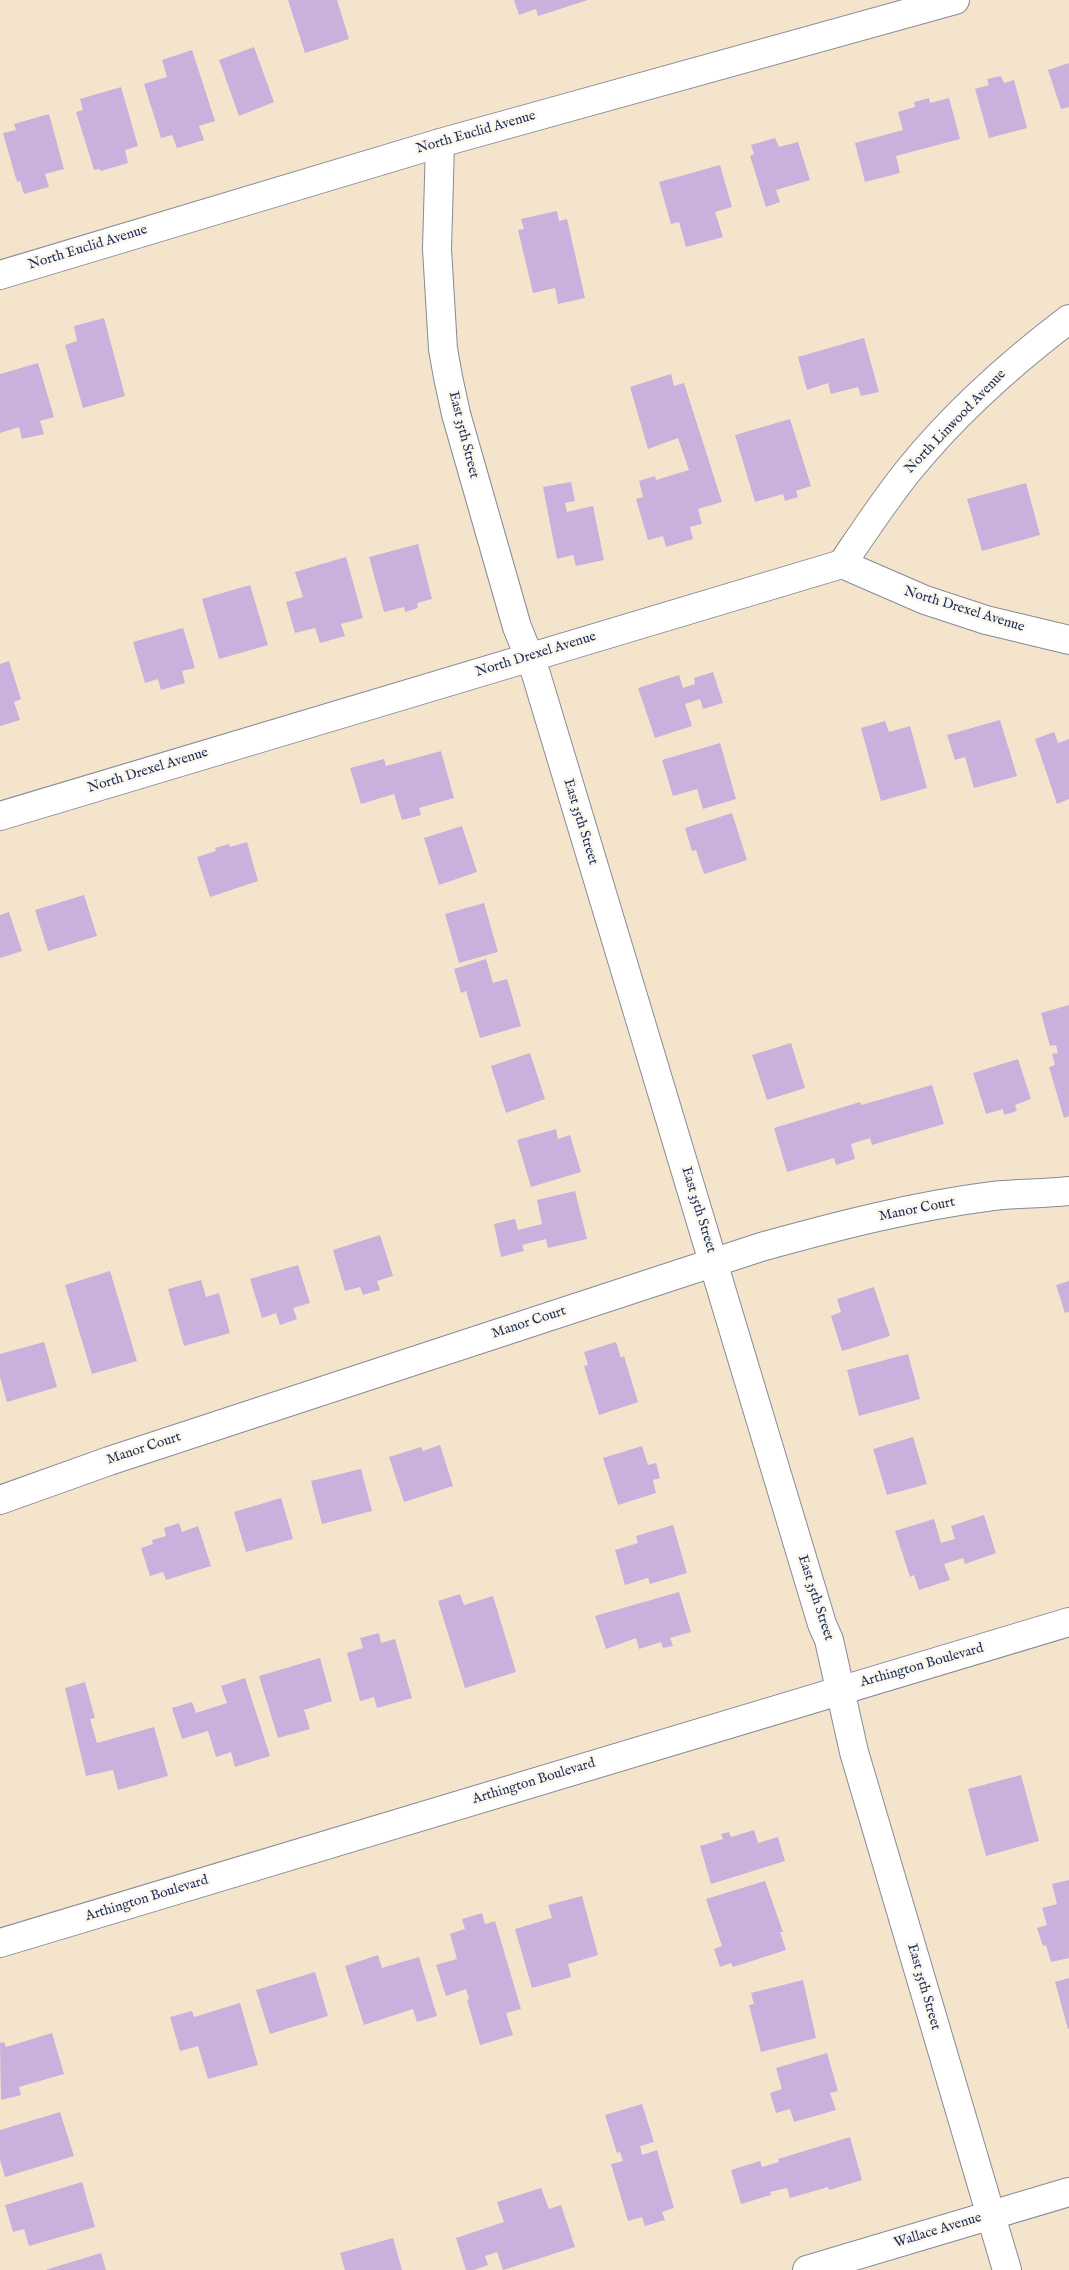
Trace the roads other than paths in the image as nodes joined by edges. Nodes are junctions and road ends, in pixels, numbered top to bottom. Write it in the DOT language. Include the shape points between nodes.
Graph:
graph roads {
  1 [pos="955,0"];
  2 [pos="440,143"];
  3 [pos="0,275"];
  4 [pos="1069,319"];
  5 [pos="842,564"];
  6 [pos="1069,640"];
  7 [pos="528,657"];
  8 [pos="0,816"];
  9 [pos="1069,1191"];
  10 [pos="714,1262"];
  11 [pos="0,1500"];
  12 [pos="1069,1622"];
  13 [pos="840,1690"];
  14 [pos="0,1943"];
  15 [pos="1069,2192"];
  16 [pos="990,2215"];
  17 [pos="807,2270"];
  18 [pos="1007,2270"];
  1 -- 2 [label="street, North Euclid Avenue"];
  2 -- 3 [label="street, North Euclid Avenue"];
  2 -- 7 [label="street, East 35th Street" via="437,250 443,349 456,414"];
  4 -- 5 [label="street, North Linwood Avenue" via="1026,353 945,430 896,486"];
  5 -- 6 [label="street, North Drexel Avenue" via="925,600 986,620"];
  5 -- 7 [label="street, North Drexel Avenue"];
  7 -- 8 [label="street, North Drexel Avenue"];
  7 -- 10 [label="street, East 35th Street" via="536,674"];
  9 -- 10 [label="street, Manor Court" via="995,1196 900,1212"];
  10 -- 11 [label="street, Manor Court" via="109,1461"];
  10 -- 13 [label="street, East 35th Street" via="829,1640"];
  12 -- 13 [label="street, Arthington Boulevard"];
  13 -- 14 [label="street, Arthington Boulevard"];
  13 -- 16 [label="street, East 35th Street" via="854,1752"];
  15 -- 16 [label="street, Wallace Avenue"];
  16 -- 17 [label="street, Wallace Avenue"];
  16 -- 18 [label="street, East 35th Street"];
}
